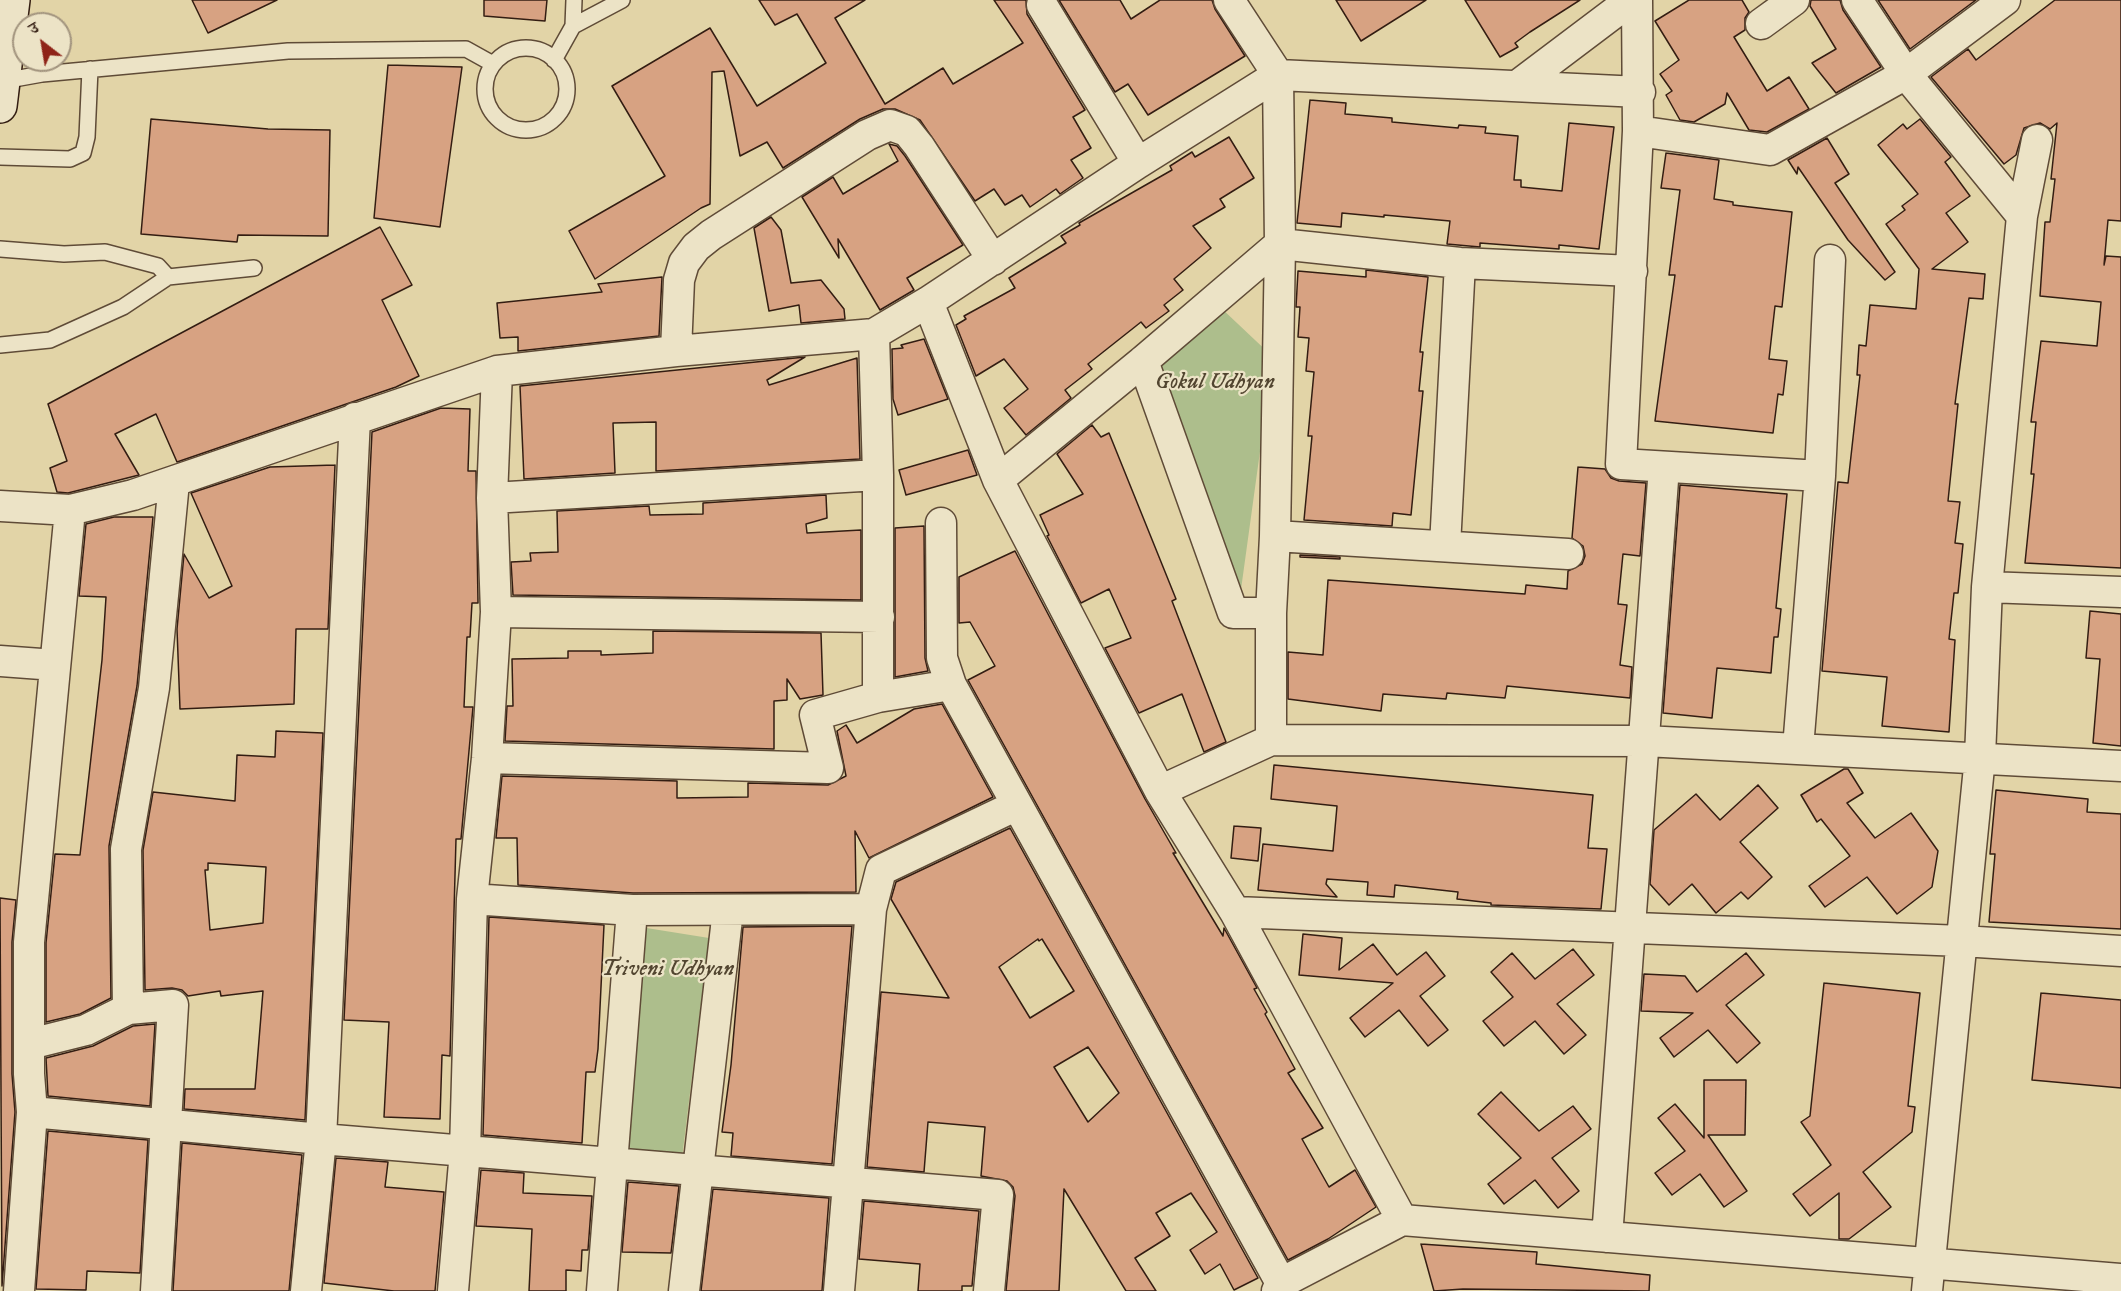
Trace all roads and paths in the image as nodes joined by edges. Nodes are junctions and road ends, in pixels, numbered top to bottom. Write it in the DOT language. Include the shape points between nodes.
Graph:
graph roads {
  1 [pos="13,0"];
  2 [pos="574,0"];
  3 [pos="622,0"];
  4 [pos="1229,0"];
  5 [pos="1630,0"];
  6 [pos="1637,0"];
  7 [pos="1794,0"];
  8 [pos="1857,0"];
  9 [pos="2005,0"];
  10 [pos="1042,5"];
  11 [pos="1761,24"];
  12 [pos="573,26"];
  13 [pos="4,31"];
  14 [pos="554,60"];
  15 [pos="493,64"];
  16 [pos="90,69"];
  17 [pos="1905,74"];
  18 [pos="1278,75"];
  19 [pos="1517,86"];
  20 [pos="1640,92"];
  21 [pos="2,93"];
  22 [pos="1638,131"];
  23 [pos="2037,140"];
  24 [pos="0,157"];
  25 [pos="1138,163"];
  26 [pos="2022,216"];
  27 [pos="1280,244"];
  28 [pos="0,249"];
  29 [pos="993,260"];
  30 [pos="1830,260"];
  31 [pos="1460,263"];
  32 [pos="254,268"];
  33 [pos="1632,271"];
  34 [pos="168,277"];
  35 [pos="928,302"];
  36 [pos="874,334"];
  37 [pos="0,345"];
  38 [pos="676,351"];
  39 [pos="1143,361"];
  40 [pos="497,372"];
  41 [pos="355,418"];
  42 [pos="1664,467"];
  43 [pos="878,475"];
  44 [pos="1820,476"];
  45 [pos="998,480"];
  46 [pos="174,482"];
  47 [pos="492,498"];
  48 [pos="0,506"];
  49 [pos="70,510"];
  50 [pos="941,523"];
  51 [pos="1275,536"];
  52 [pos="1445,546"];
  53 [pos="1568,554"];
  54 [pos="1987,587"];
  55 [pos="2121,592"];
  56 [pos="496,612"];
  57 [pos="1270,613"];
  58 [pos="879,617"];
  59 [pos="0,661"];
  60 [pos="55,665"];
  61 [pos="951,685"];
  62 [pos="878,697"];
  63 [pos="1271,740"];
  64 [pos="1644,741"];
  65 [pos="1798,748"];
  66 [pos="1980,757"];
  67 [pos="487,758"];
  68 [pos="2121,766"];
  69 [pos="1160,791"];
  70 [pos="1015,806"];
  71 [pos="472,899"];
  72 [pos="871,909"];
  73 [pos="632,910"];
  74 [pos="728,910"];
  75 [pos="1235,912"];
  76 [pos="1631,928"];
  77 [pos="1962,941"];
  78 [pos="2121,951"];
  79 [pos="128,1009"];
  80 [pos="30,1044"];
  81 [pos="32,1112"];
  82 [pos="165,1125"];
  83 [pos="321,1139"];
  84 [pos="465,1151"];
  85 [pos="611,1161"];
  86 [pos="696,1171"];
  87 [pos="848,1182"];
  88 [pos="1402,1221"];
  89 [pos="1607,1237"];
  90 [pos="1928,1277"];
  91 [pos="2121,1279"];
  92 [pos="1279,1287"];
  93 [pos="19,1291"];
  94 [pos="156,1291"];
  95 [pos="306,1291"];
  96 [pos="453,1291"];
  97 [pos="602,1291"];
  98 [pos="684,1291"];
  99 [pos="839,1291"];
  100 [pos="989,1291"];
  1 -- 13 [label="main road"];
  2 -- 12 [label="lane"];
  3 -- 12 [label="lane"];
  4 -- 18 [label="street"];
  5 -- 19 [label="street"];
  6 -- 20 [label="street"];
  7 -- 11 [label="street"];
  8 -- 17 [label="street"];
  9 -- 17 [label="street"];
  10 -- 25 [label="street"];
  12 -- 14 [label="lane"];
  13 -- 21 [label="main road"];
  14 -- 15 [label="lane" via="543,52 523,49 503,54"];
  14 -- 15 [label="lane" via="562,70 566,97 553,120 528,130 515,129 493,114 484,89"];
  15 -- 16 [label="lane" via="466,49 288,51"];
  16 -- 21 [label="lane"];
  16 -- 24 [label="lane" via="83,153 70,159"];
  17 -- 22 [label="street" via="1770,150"];
  17 -- 26 [label="street"];
  18 -- 19 [label="street"];
  18 -- 25 [label="street"];
  18 -- 27 [label="street"];
  19 -- 20 [label="street"];
  20 -- 22 [label="street"];
  22 -- 33 [label="street"];
  23 -- 26 [label="street"];
  25 -- 29 [label="street"];
  26 -- 54 [label="street"];
  27 -- 31 [label="street"];
  27 -- 39 [label="street"];
  27 -- 51 [label="street"];
  28 -- 34 [label="lane" via="64,254 105,252 158,266"];
  29 -- 35 [label="street"];
  29 -- 38 [label="street" via="918,146 898,125 890,125 867,135 696,247 684,263 679,280"];
  30 -- 44 [label="street"];
  31 -- 33 [label="street"];
  31 -- 52 [label="street"];
  32 -- 34 [label="lane"];
  33 -- 42 [label="street" via="1621,464"];
  34 -- 37 [label="lane" via="123,307 50,340"];
  35 -- 36 [label="street"];
  35 -- 45 [label="street"];
  36 -- 38 [label="street"];
  36 -- 43 [label="street"];
  38 -- 40 [label="street"];
  39 -- 45 [label="street"];
  39 -- 57 [label="street" via="1233,613"];
  40 -- 41 [label="street"];
  40 -- 47 [label="street"];
  41 -- 46 [label="street"];
  41 -- 83 [label="street"];
  42 -- 44 [label="street"];
  42 -- 64 [label="street"];
  43 -- 47 [label="street"];
  43 -- 58 [label="street"];
  44 -- 65 [label="street"];
  45 -- 69 [label="street"];
  46 -- 49 [label="street"];
  46 -- 79 [label="street" via="154,688 126,849"];
  47 -- 56 [label="street"];
  48 -- 49 [label="street"];
  49 -- 60 [label="street"];
  50 -- 61 [label="street" via="942,658"];
  51 -- 52 [label="street"];
  51 -- 57 [label="street"];
  52 -- 53 [label="street"];
  54 -- 55 [label="street"];
  54 -- 66 [label="street"];
  56 -- 58 [label="street"];
  56 -- 67 [label="street"];
  57 -- 63 [label="street"];
  58 -- 62 [label="street"];
  59 -- 60 [label="street"];
  60 -- 80 [label="street" via="29,942"];
  61 -- 62 [label="street"];
  61 -- 70 [label="street"];
  62 -- 67 [label="street" via="815,715 828,768"];
  63 -- 64 [label="street"];
  63 -- 69 [label="street"];
  64 -- 65 [label="street"];
  64 -- 76 [label="street"];
  65 -- 66 [label="street"];
  66 -- 68 [label="street"];
  66 -- 77 [label="street"];
  67 -- 71 [label="street"];
  69 -- 75 [label="street"];
  70 -- 72 [label="street" via="881,870"];
  70 -- 92 [label="street"];
  71 -- 73 [label="street"];
  71 -- 84 [label="street"];
  72 -- 74 [label="street"];
  72 -- 87 [label="street"];
  73 -- 74 [label="street"];
  73 -- 85 [label="street"];
  74 -- 86 [label="street"];
  75 -- 76 [label="street"];
  75 -- 88 [label="street"];
  76 -- 77 [label="street"];
  76 -- 89 [label="street"];
  77 -- 78 [label="street"];
  77 -- 90 [label="street"];
  79 -- 80 [label="street" via="86,1030"];
  79 -- 82 [label="street" via="173,1005"];
  80 -- 81 [label="street"];
  81 -- 82 [label="street"];
  81 -- 93 [label="street"];
  82 -- 83 [label="street"];
  82 -- 94 [label="street"];
  83 -- 84 [label="street"];
  83 -- 95 [label="street"];
  84 -- 85 [label="street"];
  84 -- 96 [label="street"];
  85 -- 86 [label="street"];
  85 -- 97 [label="street"];
  86 -- 87 [label="street"];
  86 -- 98 [label="street"];
  87 -- 99 [label="street"];
  87 -- 100 [label="street" via="998,1195"];
  88 -- 89 [label="street"];
  88 -- 92 [label="street"];
  89 -- 90 [label="street"];
  90 -- 91 [label="street"];
}
